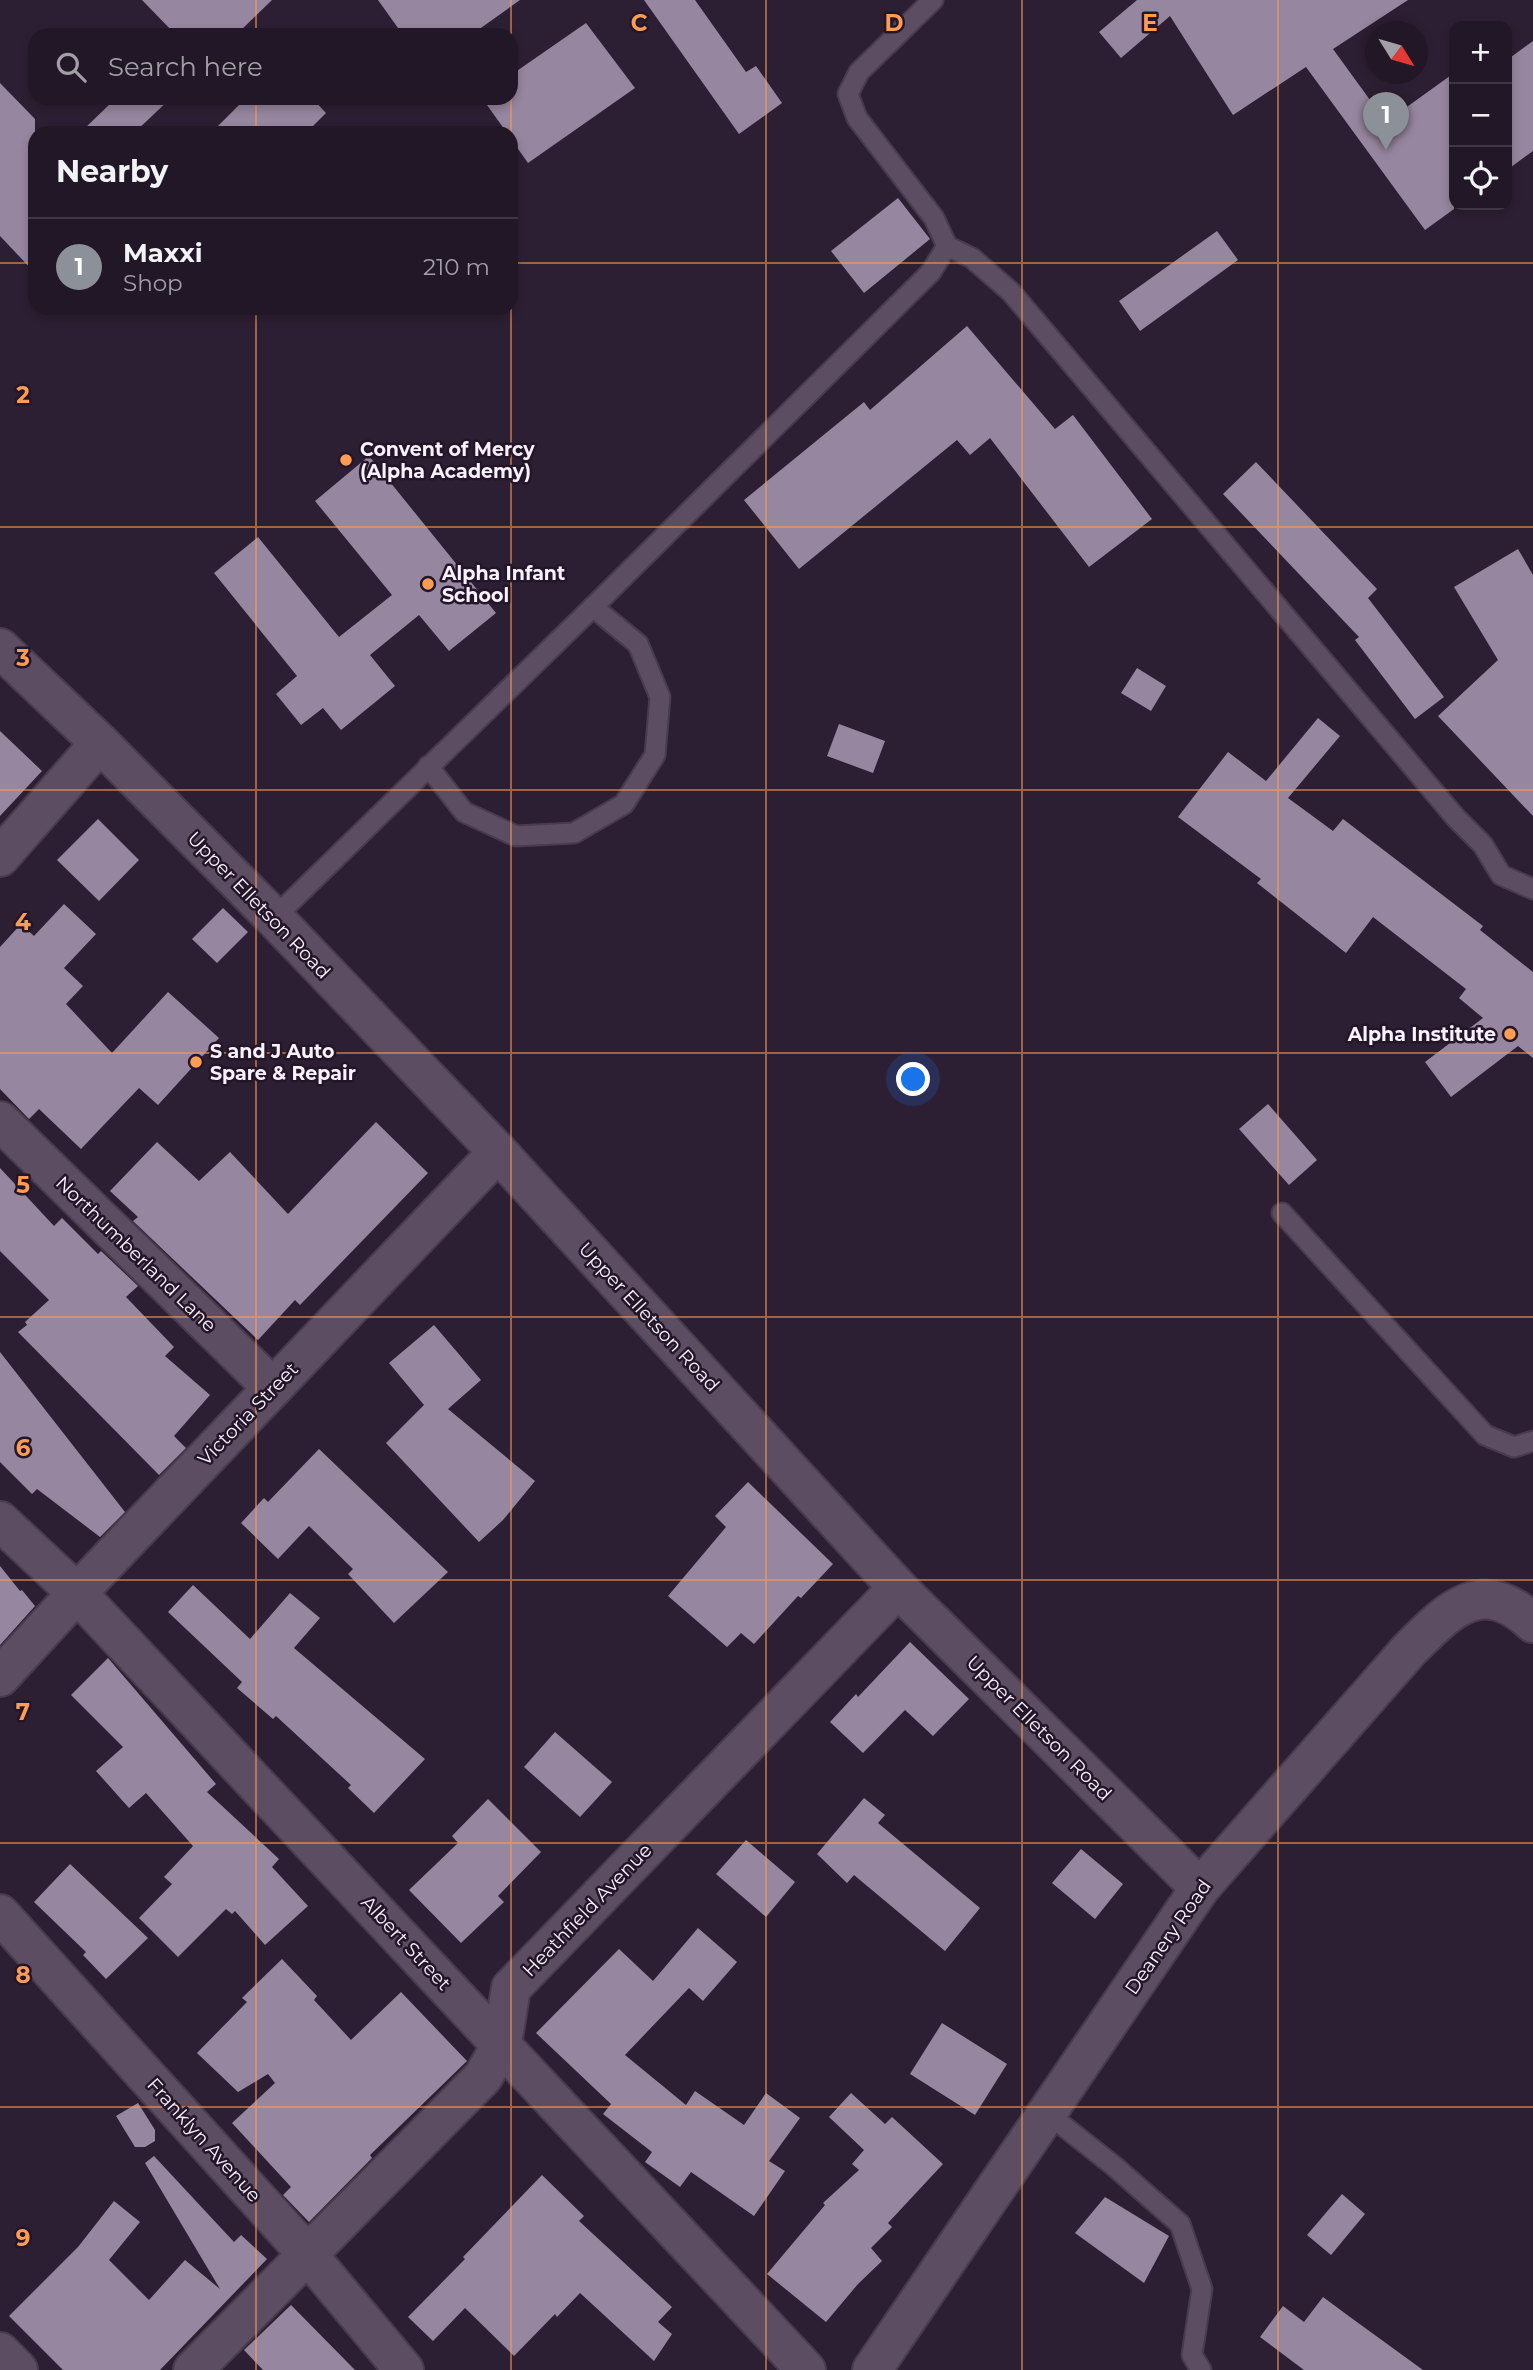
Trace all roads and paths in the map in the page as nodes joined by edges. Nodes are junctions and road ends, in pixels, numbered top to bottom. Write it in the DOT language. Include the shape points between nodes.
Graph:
graph roads {
  1 [pos="933,0"];
  2 [pos="947,246"];
  3 [pos="593,607"];
  4 [pos="0,648"];
  5 [pos="100,743"];
  6 [pos="428,766"];
  7 [pos="0,857"];
  8 [pos="1533,888"];
  9 [pos="274,918"];
  10 [pos="0,1121"];
  11 [pos="498,1152"];
  12 [pos="1282,1213"];
  13 [pos="273,1388"];
  14 [pos="1533,1441"];
  15 [pos="0,1521"];
  16 [pos="898,1588"];
  17 [pos="77,1593"];
  18 [pos="1533,1623"];
  19 [pos="0,1677"];
  20 [pos="1200,1888"];
  21 [pos="0,1914"];
  22 [pos="502,2044"];
  23 [pos="1047,2113"];
  24 [pos="308,2255"];
  25 [pos="0,2352"];
  26 [pos="18,2370"];
  27 [pos="193,2370"];
  28 [pos="404,2370"];
  29 [pos="806,2370"];
  30 [pos="872,2370"];
  31 [pos="1201,2370"];
  1 -- 2 [label="lane" via="859,72 848,94 857,118 934,218"];
  2 -- 3 [label="lane" via="930,272"];
  2 -- 8 [label="lane" via="972,258 1011,292 1483,845 1501,876"];
  3 -- 6 [label="lane"];
  3 -- 6 [label="lane" via="638,643 660,697 655,755 624,804 574,833 516,836 464,812"];
  4 -- 5 [label="street, Upper Elletson Road"];
  5 -- 7 [label="street"];
  5 -- 9 [label="street, Upper Elletson Road"];
  6 -- 9 [label="lane"];
  9 -- 11 [label="street, Upper Elletson Road"];
  10 -- 13 [label="street, Northumberland Lane"];
  11 -- 13 [label="street, Victoria Street"];
  11 -- 16 [label="street, Upper Elletson Road"];
  12 -- 14 [label="lane" via="1485,1435 1514,1447"];
  13 -- 17 [label="street, Victoria Street"];
  15 -- 17 [label="street, Albert Street"];
  16 -- 20 [label="street, Upper Elletson Road"];
  16 -- 22 [label="street, Heathfield Avenue" via="511,1988"];
  17 -- 19 [label="street, Victoria Street"];
  17 -- 22 [label="street, Albert Street"];
  18 -- 20 [label="street, Deanery Road" via="1509,1605 1486,1598 1445,1614"];
  20 -- 23 [label="street, Deanery Road"];
  21 -- 24 [label="street, Franklyn Avenue"];
  22 -- 24 [label="street, Heathfield Avenue" via="482,2077"];
  22 -- 29 [label="street, Albert Street"];
  23 -- 30 [label="street, Deanery Road"];
  23 -- 31 [label="lane" via="1180,2224 1202,2289 1192,2354"];
  24 -- 27 [label="street, Heathfield Avenue"];
  24 -- 28 [label="street, Franklyn Avenue"];
  25 -- 26 [label="street"];
}
